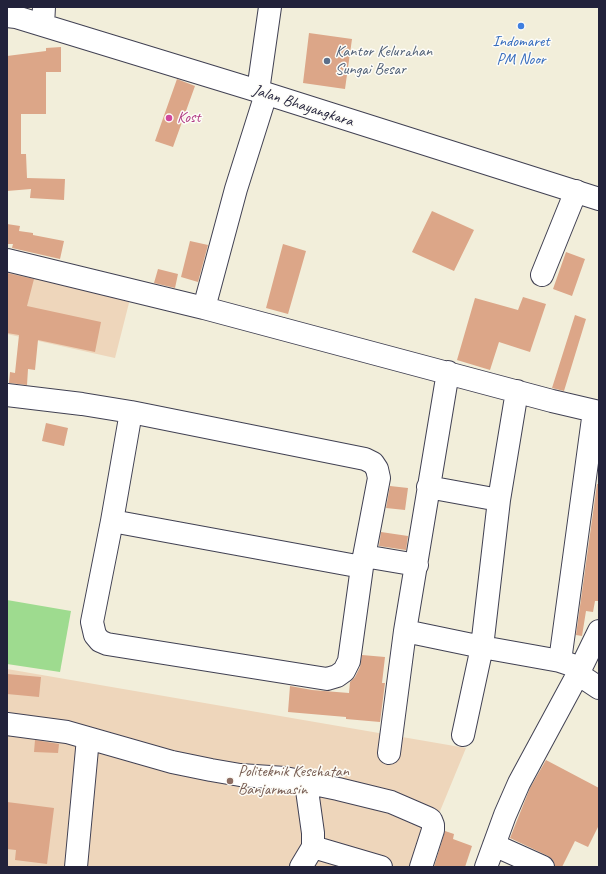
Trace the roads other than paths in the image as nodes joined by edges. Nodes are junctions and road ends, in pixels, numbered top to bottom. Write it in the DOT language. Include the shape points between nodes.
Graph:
graph roads {
  1 [pos="270,7"];
  2 [pos="7,16"];
  3 [pos="43,16"];
  4 [pos="262,93"];
  5 [pos="576,191"];
  6 [pos="599,199"];
  7 [pos="7,260"];
  8 [pos="542,275"];
  9 [pos="204,308"];
  10 [pos="448,372"];
  11 [pos="517,391"];
  12 [pos="7,395"];
  13 [pos="597,411"];
  14 [pos="131,412"];
  15 [pos="428,487"];
  16 [pos="499,500"];
  17 [pos="112,521"];
  18 [pos="363,562"];
  19 [pos="417,565"];
  20 [pos="405,631"];
  21 [pos="599,631"];
  22 [pos="482,647"];
  23 [pos="560,661"];
  24 [pos="579,672"];
  25 [pos="599,688"];
  26 [pos="7,724"];
  27 [pos="463,735"];
  28 [pos="88,738"];
  29 [pos="390,754"];
  30 [pos="306,783"];
  31 [pos="494,845"];
  32 [pos="313,847"];
  33 [pos="76,867"];
  34 [pos="301,867"];
  35 [pos="381,867"];
  36 [pos="421,867"];
  37 [pos="486,867"];
  38 [pos="543,867"];
  1 -- 4 [label="street"];
  2 -- 3 [label="street, Jalan Bhayangkara"];
  3 -- 4 [label="street, Jalan Bhayangkara"];
  4 -- 5 [label="street, Jalan Bhayangkara"];
  4 -- 9 [label="street"];
  5 -- 6 [label="street, Jalan Bhayangkara"];
  5 -- 8 [label="street"];
  7 -- 9 [label="street"];
  9 -- 10 [label="street"];
  10 -- 11 [label="street"];
  10 -- 15 [label="street"];
  11 -- 13 [label="street"];
  11 -- 16 [label="street"];
  12 -- 14 [label="street"];
  13 -- 23 [label="street"];
  14 -- 17 [label="street"];
  14 -- 18 [label="street" via="365,459 373,463 379,478"];
  15 -- 16 [label="street"];
  15 -- 19 [label="street"];
  16 -- 22 [label="street"];
  17 -- 18 [label="street"];
  17 -- 18 [label="street" via="92,622 95,635 107,644 327,679 344,671 349,662"];
  18 -- 19 [label="street"];
  19 -- 20 [label="street"];
  20 -- 22 [label="street"];
  20 -- 29 [label="street"];
  21 -- 24 [label="street"];
  22 -- 23 [label="street"];
  22 -- 27 [label="street"];
  23 -- 24 [label="street" via="575,666"];
  24 -- 25 [label="street"];
  24 -- 31 [label="street" via="519,784"];
  26 -- 28 [label="street" via="46,728"];
  28 -- 30 [label="street" via="172,762 240,775 267,776"];
  28 -- 33 [label="street"];
  30 -- 32 [label="street"];
  30 -- 36 [label="street" via="391,802 431,820 433,830"];
  31 -- 37 [label="street"];
  31 -- 38 [label="street"];
  32 -- 34 [label="street"];
  32 -- 35 [label="street"];
}
